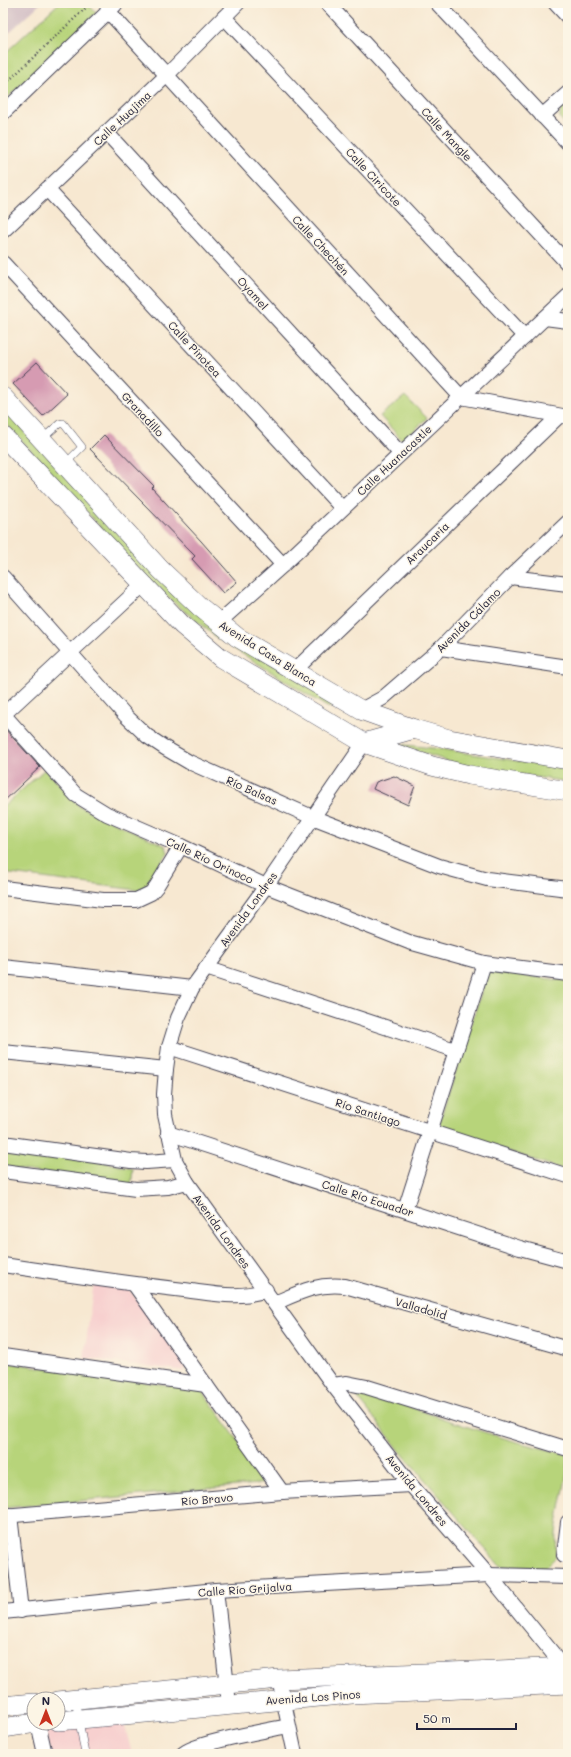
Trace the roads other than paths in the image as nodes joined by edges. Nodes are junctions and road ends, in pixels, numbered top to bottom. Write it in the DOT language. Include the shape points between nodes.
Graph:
graph roads {
  1 [pos="238,3"];
  2 [pos="327,3"];
  3 [pos="437,3"];
  4 [pos="555,3"];
  5 [pos="111,6"];
  6 [pos="224,17"];
  7 [pos="568,17"];
  8 [pos="166,76"];
  9 [pos="568,93"];
  10 [pos="3,113"];
  11 [pos="542,116"];
  12 [pos="106,132"];
  13 [pos="568,142"];
  14 [pos="47,189"];
  15 [pos="3,230"];
  16 [pos="3,263"];
  17 [pos="568,264"];
  18 [pos="568,296"];
  19 [pos="545,318"];
  20 [pos="568,321"];
  21 [pos="525,337"];
  22 [pos="3,397"];
  23 [pos="461,397"];
  24 [pos="564,417"];
  25 [pos="3,436"];
  26 [pos="42,439"];
  27 [pos="400,454"];
  28 [pos="64,464"];
  29 [pos="342,508"];
  30 [pos="568,522"];
  31 [pos="283,565"];
  32 [pos="3,577"];
  33 [pos="510,577"];
  34 [pos="568,584"];
  35 [pos="143,585"];
  36 [pos="200,607"];
  37 [pos="218,623"];
  38 [pos="182,625"];
  39 [pos="441,648"];
  40 [pos="71,652"];
  41 [pos="568,667"];
  42 [pos="294,671"];
  43 [pos="361,710"];
  44 [pos="3,714"];
  45 [pos="320,717"];
  46 [pos="414,729"];
  47 [pos="364,743"];
  48 [pos="568,760"];
  49 [pos="568,791"];
  50 [pos="312,817"];
  51 [pos="181,846"];
  52 [pos="266,886"];
  53 [pos="3,888"];
  54 [pos="568,889"];
  55 [pos="484,963"];
  56 [pos="3,967"];
  57 [pos="206,968"];
  58 [pos="568,974"];
  59 [pos="192,988"];
  60 [pos="169,1047"];
  61 [pos="455,1050"];
  62 [pos="3,1052"];
  63 [pos="166,1069"];
  64 [pos="429,1132"];
  65 [pos="168,1133"];
  66 [pos="3,1143"];
  67 [pos="175,1160"];
  68 [pos="3,1171"];
  69 [pos="568,1176"];
  70 [pos="187,1182"];
  71 [pos="405,1210"];
  72 [pos="568,1260"];
  73 [pos="3,1265"];
  74 [pos="134,1284"];
  75 [pos="266,1290"];
  76 [pos="275,1303"];
  77 [pos="568,1349"];
  78 [pos="3,1356"];
  79 [pos="206,1385"];
  80 [pos="333,1385"];
  81 [pos="568,1449"];
  82 [pos="411,1485"];
  83 [pos="282,1492"];
  84 [pos="7,1516"];
  85 [pos="568,1522"];
  86 [pos="564,1555"];
  87 [pos="489,1575"];
  88 [pos="568,1577"];
  89 [pos="216,1590"];
  90 [pos="21,1610"];
  91 [pos="3,1612"];
  92 [pos="567,1673"];
  93 [pos="279,1679"];
  94 [pos="226,1684"];
  95 [pos="283,1699"];
  96 [pos="66,1700"];
  97 [pos="26,1704"];
  98 [pos="229,1704"];
  99 [pos="3,1706"];
  100 [pos="78,1719"];
  101 [pos="66,1720"];
  102 [pos="26,1725"];
  103 [pos="288,1726"];
  104 [pos="3,1728"];
  105 [pos="39,1731"];
  106 [pos="45,1754"];
  107 [pos="85,1754"];
  108 [pos="183,1754"];
  109 [pos="295,1754"];
  1 -- 6 [label="street, Calle Huajima"];
  2 -- 17 [label="street, Calle Mangle"];
  3 -- 11 [label="street"];
  4 -- 7 [label="street"];
  5 -- 8 [label="street, Calle Chechén"];
  5 -- 10 [label="street"];
  6 -- 8 [label="street, Calle Huajima"];
  6 -- 21 [label="street, Calle Ciricote"];
  8 -- 12 [label="street, Calle Huajima"];
  8 -- 23 [label="street, Calle Chechén"];
  9 -- 11 [label="street"];
  11 -- 13 [label="street"];
  12 -- 14 [label="street, Calle Huajima"];
  12 -- 27 [label="street, Oyamel"];
  14 -- 15 [label="street, Calle Huajima"];
  14 -- 29 [label="street, Calle Pinotea"];
  16 -- 31 [label="street, Granadillo"];
  18 -- 19 [label="street, Calle Huanacastle"];
  19 -- 20 [label="street"];
  19 -- 21 [label="street, Calle Huanacastle"];
  21 -- 23 [label="street, Calle Huanacastle"];
  22 -- 26 [label="street, Avenida Casa Blanca"];
  23 -- 24 [label="street"];
  23 -- 27 [label="street, Calle Huanacastle"];
  24 -- 42 [label="street, Araucaria"];
  25 -- 35 [label="street"];
  26 -- 28 [label="street, Avenida Casa Blanca"];
  26 -- 28 [label="lane" via="58,424 64,423 82,447"];
  27 -- 29 [label="street, Calle Huanacastle"];
  28 -- 36 [label="street, Avenida Casa Blanca" via="161,570"];
  29 -- 31 [label="street, Calle Huanacastle"];
  30 -- 33 [label="street, Avenida Cálamo"];
  31 -- 37 [label="street, Calle Huanacastle"];
  32 -- 40 [label="street, Río Balsas"];
  33 -- 34 [label="street"];
  33 -- 39 [label="street, Avenida Cálamo"];
  35 -- 38 [label="street"];
  35 -- 40 [label="street"];
  36 -- 37 [label="street, Avenida Casa Blanca"];
  36 -- 38 [label="street" via="188,612"];
  37 -- 42 [label="street, Avenida Casa Blanca"];
  38 -- 45 [label="street" via="221,658"];
  39 -- 41 [label="street"];
  39 -- 43 [label="street, Avenida Cálamo" via="383,698"];
  40 -- 44 [label="street"];
  40 -- 50 [label="street, Río Balsas" via="126,716 147,736 189,762"];
  42 -- 43 [label="street, Avenida Casa Blanca"];
  43 -- 45 [label="street" via="341,716"];
  43 -- 46 [label="street, Avenida Casa Blanca"];
  43 -- 47 [label="street"];
  44 -- 51 [label="street, Calle Río Orinoco" via="81,799 107,814"];
  45 -- 47 [label="street"];
  46 -- 47 [label="street"];
  46 -- 48 [label="street, Avenida Casa Blanca" via="449,739"];
  47 -- 49 [label="street" via="432,766 469,775"];
  47 -- 50 [label="street, Avenida Londres"];
  50 -- 52 [label="street, Avenida Londres"];
  50 -- 54 [label="street, Río Balsas" via="439,866 487,879"];
  51 -- 52 [label="street, Calle Río Orinoco"];
  51 -- 53 [label="street" via="156,887 151,893 136,900 103,900"];
  52 -- 55 [label="street, Calle Río Orinoco" via="402,939"];
  52 -- 57 [label="street, Avenida Londres"];
  55 -- 58 [label="street, Calle Río Orinoco"];
  55 -- 61 [label="street"];
  56 -- 59 [label="street"];
  57 -- 59 [label="street, Avenida Londres"];
  57 -- 61 [label="street"];
  59 -- 60 [label="street, Avenida Londres" via="178,1018"];
  60 -- 63 [label="street, Avenida Londres"];
  60 -- 64 [label="street, Río Santiago"];
  61 -- 64 [label="street"];
  62 -- 63 [label="street"];
  63 -- 65 [label="street, Avenida Londres" via="164,1094"];
  64 -- 69 [label="street, Río Santiago"];
  64 -- 71 [label="street"];
  65 -- 67 [label="street, Avenida Londres"];
  65 -- 71 [label="street, Calle Río Ecuador"];
  66 -- 67 [label="street" via="131,1161"];
  67 -- 70 [label="street, Avenida Londres"];
  68 -- 70 [label="street" via="136,1188 168,1187"];
  70 -- 75 [label="street, Avenida Londres"];
  71 -- 72 [label="street, Calle Río Ecuador" via="520,1248"];
  73 -- 74 [label="street"];
  74 -- 75 [label="street" via="240,1295 251,1295"];
  74 -- 79 [label="street"];
  75 -- 76 [label="street, Avenida Londres"];
  76 -- 77 [label="street, Valladolid" via="317,1286 345,1286"];
  76 -- 80 [label="street, Avenida Londres"];
  78 -- 79 [label="street"];
  79 -- 83 [label="street"];
  80 -- 81 [label="street" via="347,1383 367,1387"];
  80 -- 82 [label="street, Avenida Londres"];
  82 -- 83 [label="street, Río Bravo"];
  82 -- 87 [label="street, Avenida Londres"];
  83 -- 84 [label="street, Río Bravo"];
  84 -- 90 [label="street"];
  85 -- 86 [label="street"];
  87 -- 88 [label="street, Calle Río Grijalva"];
  87 -- 89 [label="street, Calle Río Grijalva"];
  87 -- 92 [label="street, Avenida Londres"];
  89 -- 90 [label="street, Calle Río Grijalva"];
  89 -- 94 [label="street"];
  90 -- 91 [label="street, Calle Río Grijalva"];
  92 -- 93 [label="street, Avenida Los Pinos"];
  92 -- 95 [label="street, Avenida Los Pinos" via="404,1691"];
  93 -- 94 [label="street, Avenida Los Pinos"];
  93 -- 95 [label="street"];
  94 -- 96 [label="street, Avenida Los Pinos"];
  94 -- 98 [label="street"];
  95 -- 98 [label="street, Avenida Los Pinos"];
  95 -- 103 [label="street"];
  96 -- 100 [label="lane"];
  97 -- 99 [label="street"];
  98 -- 100 [label="street, Avenida Los Pinos"];
  100 -- 101 [label="street, Avenida Los Pinos"];
  100 -- 107 [label="lane"];
  102 -- 104 [label="street"];
  103 -- 108 [label="street" via="202,1745"];
  103 -- 109 [label="street"];
  105 -- 106 [label="street"];
}
